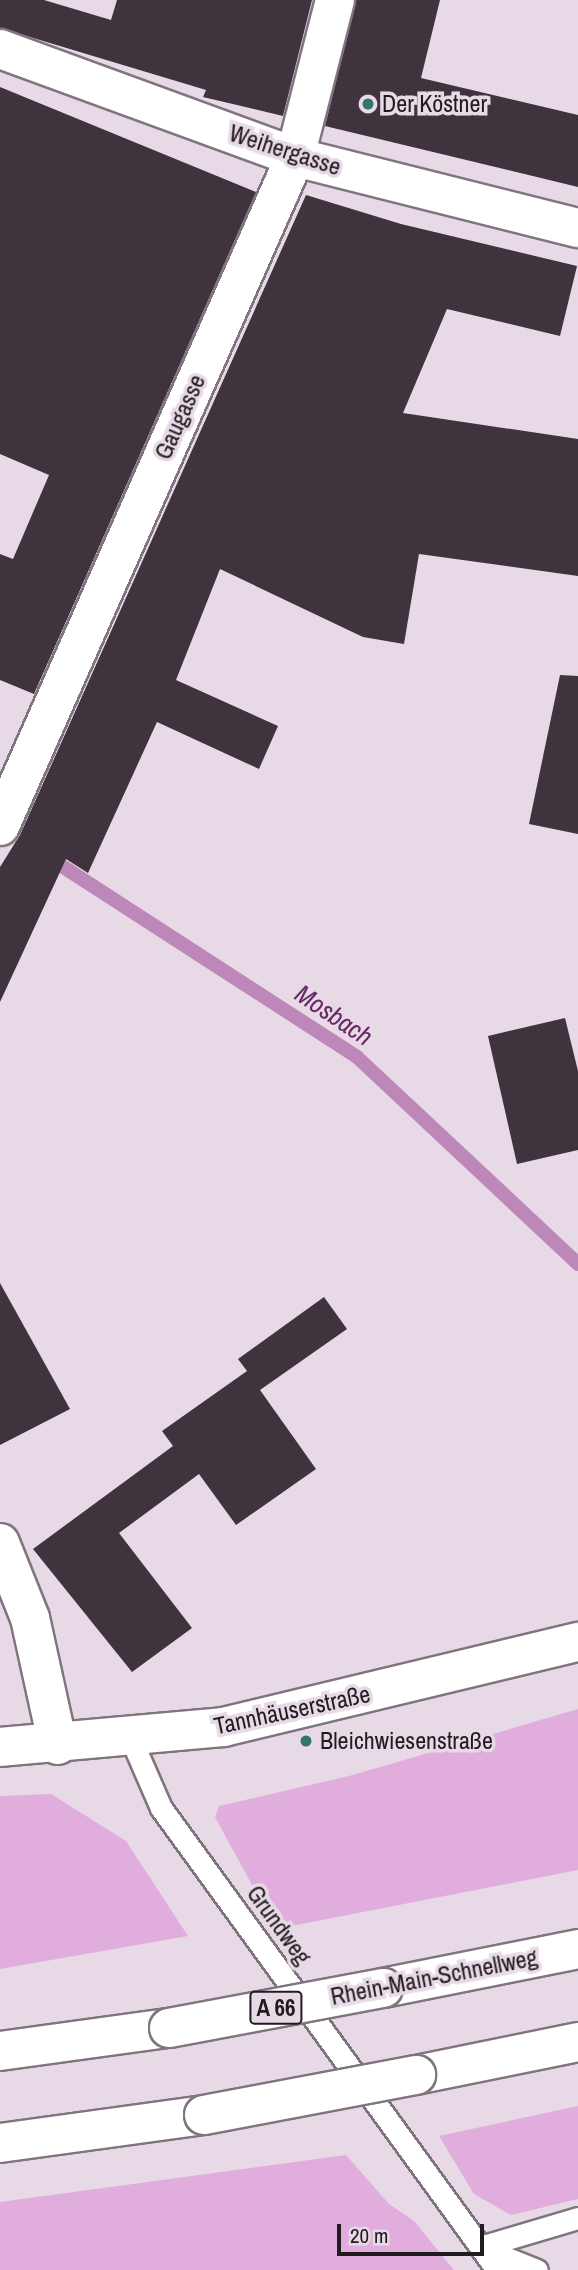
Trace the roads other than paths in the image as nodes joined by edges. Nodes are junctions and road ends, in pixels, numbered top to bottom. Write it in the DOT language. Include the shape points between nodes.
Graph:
graph roads {
  1 [pos="335,0"];
  2 [pos="0,49"];
  3 [pos="295,157"];
  4 [pos="578,228"];
  5 [pos="0,826"];
  6 [pos="0,1543"];
  7 [pos="578,1642"];
  8 [pos="131,1739"];
  9 [pos="58,1745"];
  10 [pos="0,1746"];
  11 [pos="578,1949"];
  12 [pos="578,2042"];
  13 [pos="0,2051"];
  14 [pos="0,2143"];
  15 [pos="578,2218"];
  16 [pos="480,2247"];
  17 [pos="497,2270"];
  18 [pos="537,2270"];
  1 -- 3 [label="main road, Gaugasse"];
  2 -- 3 [label="main road, Weihergasse"];
  3 -- 4 [label="main road, Weihergasse"];
  3 -- 5 [label="main road, Gaugasse"];
  6 -- 9 [label="main road" via="30,1618"];
  7 -- 8 [label="main road, Tannhäuserstraße" via="236,1724"];
  8 -- 9 [label="main road, Tannhäuserstraße"];
  8 -- 16 [label="lane, Grundweg" via="161,1808"];
  9 -- 10 [label="main road, Tannhäuserstraße"];
  11 -- 13 [label="main road, Rhein-Main-Schnellweg / A 66, bridge" via="169,2028"];
  12 -- 14 [label="main road, bridge" via="204,2115"];
  15 -- 16 [label="lane"];
  16 -- 17 [label="lane, Grundweg"];
  16 -- 18 [label="lane"];
}
